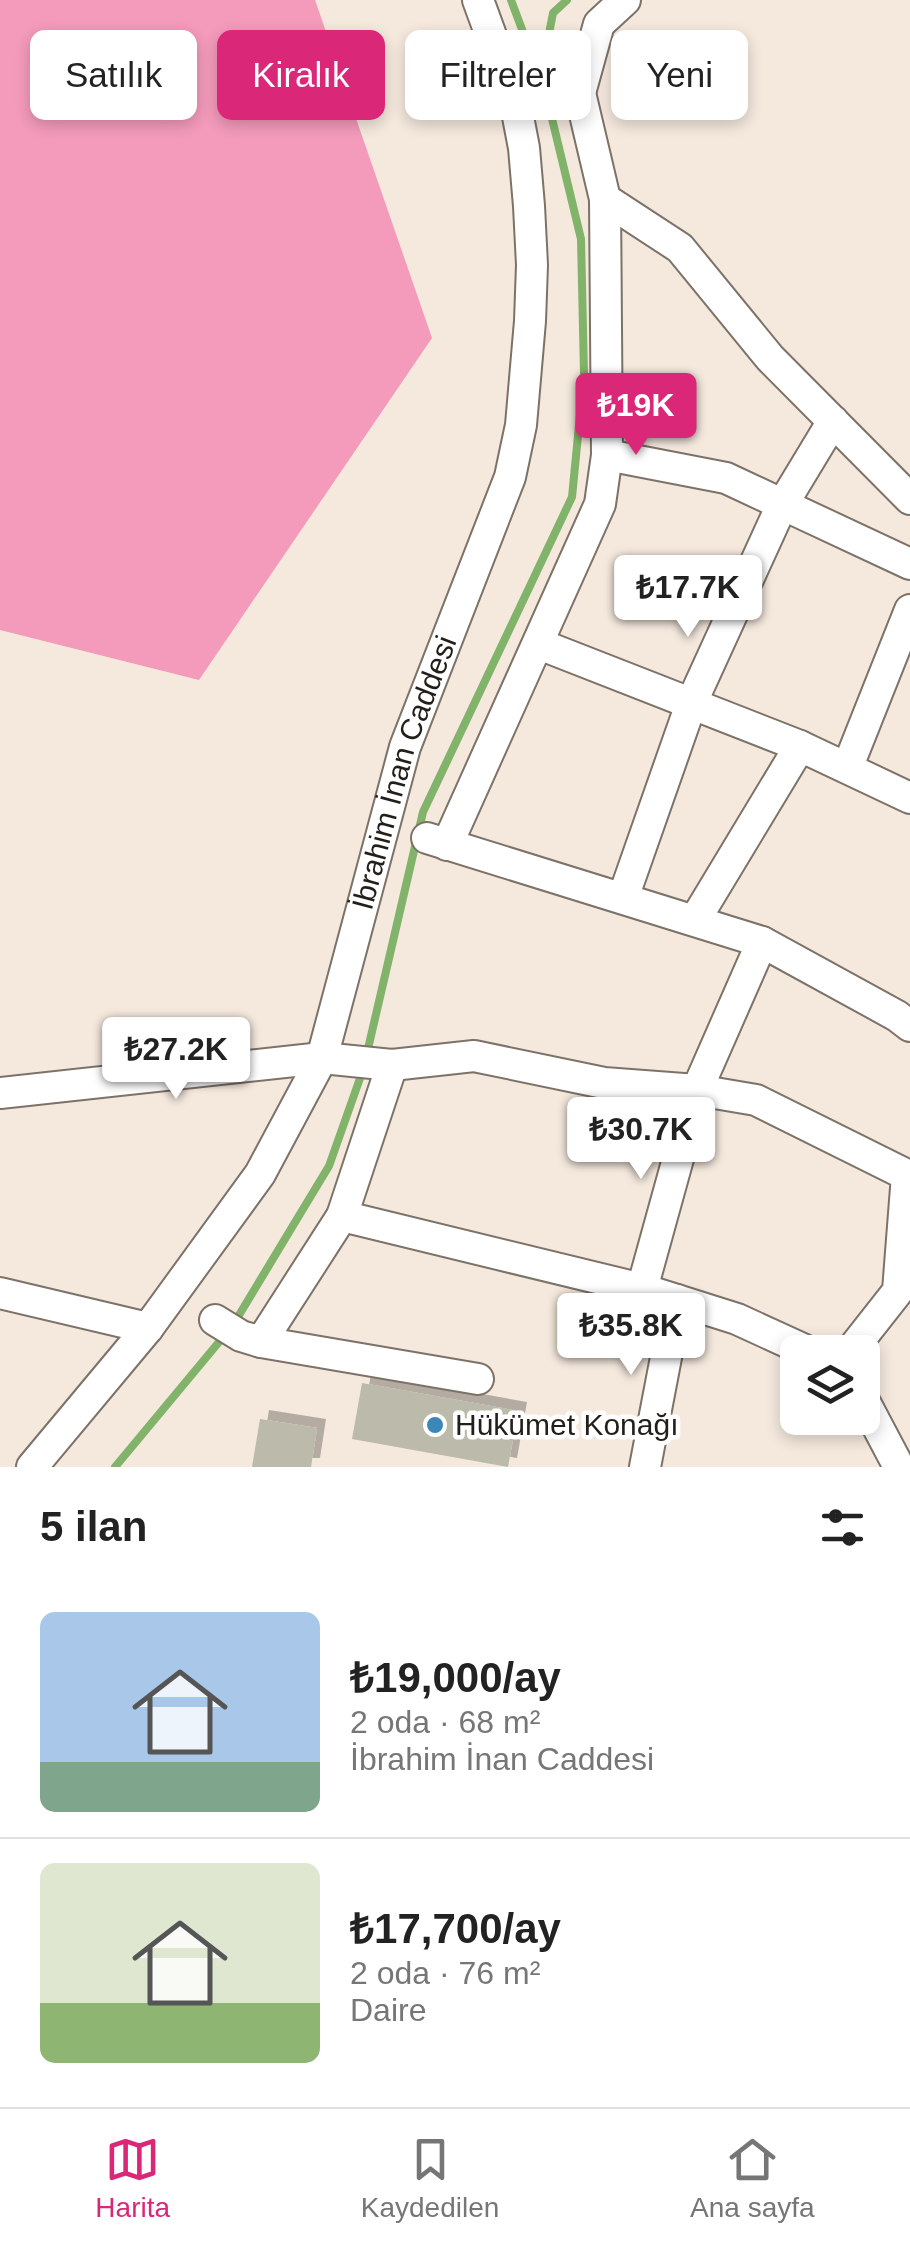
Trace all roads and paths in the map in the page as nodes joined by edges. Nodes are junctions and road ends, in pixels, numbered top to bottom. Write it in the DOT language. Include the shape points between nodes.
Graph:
graph roads {
  1 [pos="478,0"];
  2 [pos="625,0"];
  3 [pos="500,30"];
  4 [pos="591,36"];
  5 [pos="537,120"];
  6 [pos="562,120"];
  7 [pos="604,199"];
  8 [pos="833,421"];
  9 [pos="607,454"];
  10 [pos="910,499"];
  11 [pos="781,507"];
  12 [pos="910,564"];
  13 [pos="910,610"];
  14 [pos="539,644"];
  15 [pos="691,704"];
  16 [pos="800,746"];
  17 [pos="848,766"];
  18 [pos="910,798"];
  19 [pos="624,898"];
  20 [pos="695,920"];
  21 [pos="762,942"];
  22 [pos="910,1026"];
  23 [pos="361,1062"];
  24 [pos="697,1090"];
  25 [pos="0,1093"];
  26 [pos="342,1216"];
  27 [pos="642,1290"];
  28 [pos="1,1299"];
  29 [pos="676,1300"];
  30 [pos="148,1328"];
  31 [pos="863,1335"];
  32 [pos="780,1339"];
  33 [pos="478,1379"];
  34 [pos="880,1431"];
  35 [pos="32,1467"];
  36 [pos="645,1467"];
  37 [pos="899,1467"];
  1 -- 3 [label="street, İbrahim İnan Caddesi"];
  2 -- 4 [label="street"];
  5 -- 23 [label="street, İbrahim İnan Caddesi" via="524,148 532,265 518,451 406,748"];
  6 -- 7 [label="street"];
  7 -- 8 [label="street" via="680,248 770,358"];
  7 -- 9 [label="street"];
  8 -- 10 [label="street"];
  8 -- 11 [label="street"];
  9 -- 11 [label="street" via="726,478"];
  9 -- 14 [label="street" via="600,504"];
  11 -- 12 [label="street"];
  11 -- 15 [label="street"];
  13 -- 17 [label="street"];
  14 -- 15 [label="street"];
  14 -- 19 [label="street" via="437,842"];
  15 -- 16 [label="street"];
  15 -- 19 [label="street"];
  16 -- 17 [label="street"];
  16 -- 20 [label="street"];
  17 -- 18 [label="street"];
  19 -- 20 [label="street"];
  20 -- 21 [label="street"];
  21 -- 22 [label="street"];
  21 -- 24 [label="street"];
  23 -- 24 [label="street" via="474,1056 604,1083"];
  23 -- 25 [label="street"];
  23 -- 26 [label="street"];
  23 -- 30 [label="street, İbrahim İnan Caddesi" via="260,1174"];
  24 -- 27 [label="street"];
  24 -- 31 [label="street" via="756,1100 906,1175 898,1291"];
  26 -- 27 [label="street"];
  26 -- 33 [label="street" via="239,1333"];
  27 -- 29 [label="street"];
  28 -- 30 [label="street"];
  29 -- 32 [label="street"];
  29 -- 36 [label="street"];
  30 -- 35 [label="street, İbrahim İnan Caddesi"];
  34 -- 37 [label="street"];
}
